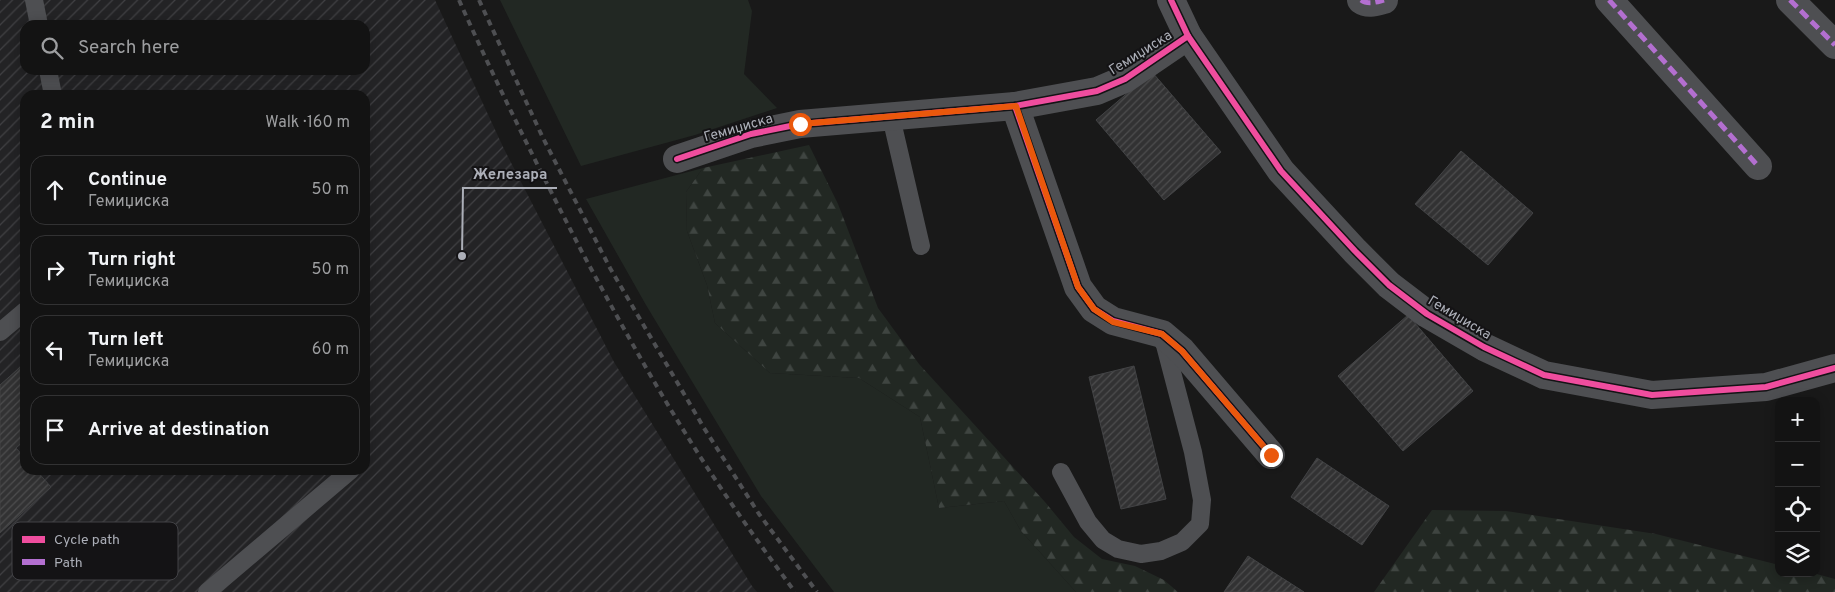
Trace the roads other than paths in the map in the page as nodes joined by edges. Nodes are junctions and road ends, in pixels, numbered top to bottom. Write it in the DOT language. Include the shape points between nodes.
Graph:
graph roads {
  1 [pos="34,0"];
  2 [pos="1171,0"];
  3 [pos="1361,0"];
  4 [pos="1384,0"];
  5 [pos="1609,0"];
  6 [pos="1790,0"];
  7 [pos="38,20"];
  8 [pos="1188,36"];
  9 [pos="1835,45"];
  10 [pos="49,75"];
  11 [pos="52,90"];
  12 [pos="1016,106"];
  13 [pos="891,117"];
  14 [pos="678,159"];
  15 [pos="1758,166"];
  16 [pos="921,246"];
  17 [pos="20,315"];
  18 [pos="0,332"];
  19 [pos="1162,334"];
  20 [pos="1835,368"];
  21 [pos="1271,455"];
  22 [pos="1061,472"];
  23 [pos="345,475"];
  24 [pos="207,592"];
  1 -- 7 [label="lane"];
  2 -- 8 [label="street, Гемиџиска"];
  3 -- 4 [label="street" via="1374,3"];
  5 -- 15 [label="street"];
  6 -- 9 [label="street"];
  8 -- 12 [label="street, Гемиџиска" via="1125,79 1097,91"];
  8 -- 20 [label="street, Гемиџиска" via="1281,172 1355,251 1389,285 1427,314 1484,347 1544,375 1652,395 1766,386"];
  10 -- 11 [label="lane"];
  12 -- 13 [label="street, Гемиџиска"];
  12 -- 19 [label="street" via="1078,287 1094,309 1113,322"];
  13 -- 14 [label="street, Гемиџиска" via="800,124 751,134"];
  13 -- 16 [label="lane"];
  17 -- 18 [label="lane"];
  19 -- 21 [label="street" via="1182,351"];
  19 -- 22 [label="lane" via="1193,452 1202,500 1200,524 1182,542 1161,551 1141,554 1118,549 1103,540 1088,522"];
  23 -- 24 [label="lane"];
}
